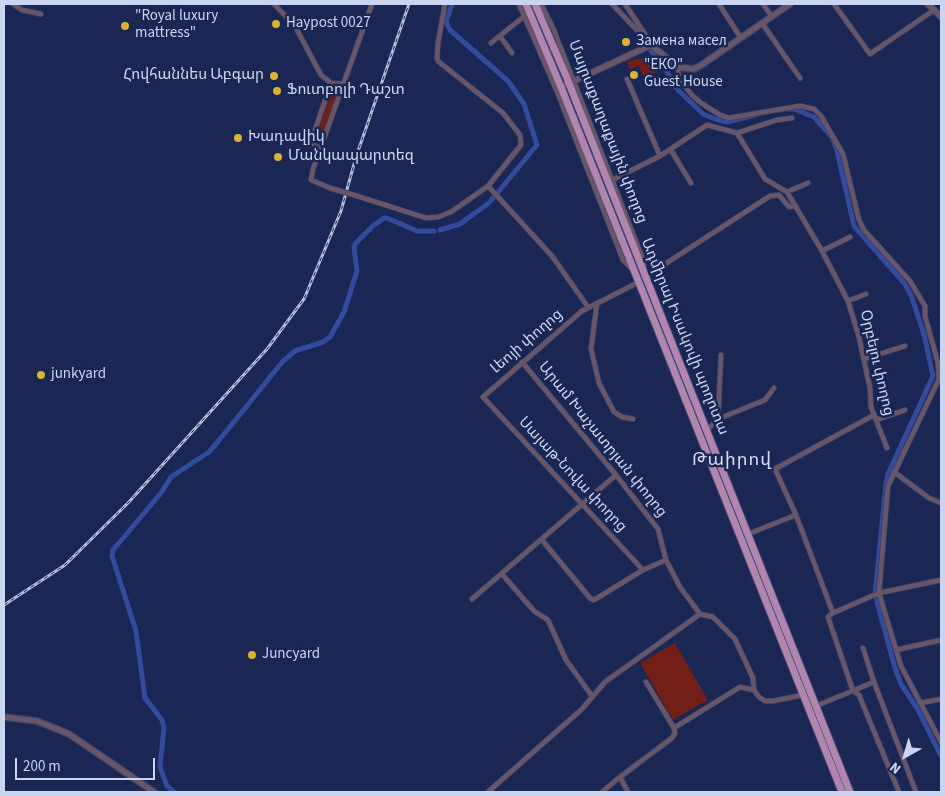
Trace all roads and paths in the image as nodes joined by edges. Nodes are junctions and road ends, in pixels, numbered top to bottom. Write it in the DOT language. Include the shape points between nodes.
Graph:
graph roads {
  1 [pos="13,4"];
  2 [pos="274,4"];
  3 [pos="372,4"];
  4 [pos="445,4"];
  5 [pos="519,4"];
  6 [pos="526,4"];
  7 [pos="535,4"];
  8 [pos="541,4"];
  9 [pos="612,4"];
  10 [pos="625,4"];
  11 [pos="719,4"];
  12 [pos="763,4"];
  13 [pos="790,4"];
  14 [pos="834,4"];
  15 [pos="928,4"];
  16 [pos="934,10"];
  17 [pos="41,14"];
  18 [pos="527,14"];
  19 [pos="772,17"];
  20 [pos="941,18"];
  21 [pos="762,23"];
  22 [pos="500,36"];
  23 [pos="740,38"];
  24 [pos="491,43"];
  25 [pos="651,45"];
  26 [pos="512,53"];
  27 [pos="678,67"];
  28 [pos="800,78"];
  29 [pos="627,79"];
  30 [pos="572,82"];
  31 [pos="331,83"];
  32 [pos="343,84"];
  33 [pos="558,88"];
  34 [pos="792,118"];
  35 [pos="736,133"];
  36 [pos="320,150"];
  37 [pos="670,150"];
  38 [pos="660,156"];
  39 [pos="612,180"];
  40 [pos="691,183"];
  41 [pos="808,183"];
  42 [pos="488,186"];
  43 [pos="787,192"];
  44 [pos="796,206"];
  45 [pos="850,237"];
  46 [pos="822,251"];
  47 [pos="640,275"];
  48 [pos="866,294"];
  49 [pos="848,301"];
  50 [pos="597,303"];
  51 [pos="588,307"];
  52 [pos="905,346"];
  53 [pos="721,354"];
  54 [pos="864,359"];
  55 [pos="522,362"];
  56 [pos="774,388"];
  57 [pos="483,396"];
  58 [pos="905,410"];
  59 [pos="875,417"];
  60 [pos="632,419"];
  61 [pos="718,419"];
  62 [pos="706,431"];
  63 [pos="887,448"];
  64 [pos="894,472"];
  65 [pos="616,475"];
  66 [pos="941,503"];
  67 [pos="583,504"];
  68 [pos="796,515"];
  69 [pos="748,534"];
  70 [pos="542,540"];
  71 [pos="666,560"];
  72 [pos="643,570"];
  73 [pos="502,574"];
  74 [pos="941,580"];
  75 [pos="879,593"];
  76 [pos="472,599"];
  77 [pos="833,612"];
  78 [pos="700,614"];
  79 [pos="941,640"];
  80 [pos="863,648"];
  81 [pos="896,650"];
  82 [pos="646,682"];
  83 [pos="874,682"];
  84 [pos="754,690"];
  85 [pos="853,691"];
  86 [pos="803,695"];
  87 [pos="592,696"];
  88 [pos="941,699"];
  89 [pos="920,703"];
  90 [pos="816,706"];
  91 [pos="4,717"];
  92 [pos="674,728"];
  93 [pos="941,742"];
  94 [pos="620,777"];
  95 [pos="154,792"];
  96 [pos="488,792"];
  97 [pos="602,792"];
  98 [pos="628,792"];
  99 [pos="842,792"];
  100 [pos="850,792"];
  101 [pos="899,792"];
  102 [pos="916,792"];
  1 -- 17 [label="street" via="22,10"];
  2 -- 31 [label="street" via="295,26 321,75"];
  3 -- 32 [label="street"];
  4 -- 42 [label="street" via="438,43 439,62 503,113 521,140 519,148"];
  5 -- 18 [label="street"];
  6 -- 18 [label="highway, Ադմիրալ Իսակովի պողոտա"];
  7 -- 30 [label="highway, Ադմիրալ Իսակովի պողոտա"];
  8 -- 30 [label="street, Մայրաքաղաքային փողոց"];
  9 -- 25 [label="street"];
  10 -- 25 [label="street"];
  11 -- 23 [label="street"];
  12 -- 19 [label="street"];
  13 -- 19 [label="street"];
  14 -- 16 [label="street" via="870,54"];
  15 -- 16 [label="street"];
  16 -- 20 [label="street"];
  18 -- 22 [label="street"];
  18 -- 33 [label="highway, Ադմիրալ Իսակովի պողոտա"];
  19 -- 21 [label="street"];
  21 -- 23 [label="street"];
  21 -- 28 [label="street"];
  22 -- 24 [label="street"];
  22 -- 26 [label="street"];
  23 -- 27 [label="street" via="700,66 693,69"];
  25 -- 27 [label="street"];
  25 -- 30 [label="street"];
  27 -- 64 [label="street" via="679,80 701,104 720,116 728,118 788,107 814,109 838,143 864,230 910,281 925,306 939,379"];
  29 -- 38 [label="street"];
  30 -- 33 [label="street"];
  30 -- 39 [label="street, Մայրաքաղաքային փողոց"];
  30 -- 47 [label="highway, Ադմիրալ Իսակովի պողոտա"];
  31 -- 32 [label="street"];
  31 -- 36 [label="street" via="311,142"];
  32 -- 36 [label="street"];
  33 -- 47 [label="highway, Ադմիրալ Իսակովի պողոտա"];
  34 -- 35 [label="street"];
  35 -- 37 [label="street" via="708,125"];
  35 -- 43 [label="street" via="765,179"];
  36 -- 42 [label="street, bridge" via="311,180 426,218 451,212"];
  37 -- 38 [label="street"];
  37 -- 40 [label="street"];
  38 -- 39 [label="street"];
  39 -- 47 [label="street, Մայրաքաղաքային փողոց" via="644,262"];
  41 -- 43 [label="street"];
  42 -- 51 [label="street" via="552,256"];
  43 -- 44 [label="street, Օրբելու փողոց"];
  44 -- 46 [label="street, Օրբելու փողոց"];
  44 -- 47 [label="street" via="789,207 779,195 770,196"];
  45 -- 46 [label="street"];
  46 -- 49 [label="street, Օրբելու փողոց"];
  47 -- 50 [label="street, Լեոյի փողոց"];
  47 -- 62 [label="highway, Ադմիրալ Իսակովի պողոտա"];
  47 -- 86 [label="highway, Ադմիրալ Իսակովի պողոտա"];
  48 -- 49 [label="street"];
  49 -- 54 [label="street, Օրբելու փողոց"];
  50 -- 51 [label="street, Լեոյի փողոց"];
  50 -- 60 [label="street" via="591,350 599,383 614,412"];
  51 -- 55 [label="street, Լեոյի փողոց"];
  52 -- 54 [label="street"];
  53 -- 61 [label="street"];
  54 -- 59 [label="street, Օրբելու փողոց"];
  55 -- 57 [label="street, Լեոյի փողոց"];
  55 -- 65 [label="street, Արամ Խաչատրյան փողոց"];
  56 -- 61 [label="street" via="765,400"];
  57 -- 67 [label="street, Սայաթ-Նովա փողոց"];
  58 -- 59 [label="street"];
  59 -- 63 [label="street, Օրբելու փողոց"];
  59 -- 68 [label="street" via="775,469"];
  61 -- 62 [label="street"];
  62 -- 69 [label="highway, Ադմիրալ Իսակովի պողոտա"];
  64 -- 66 [label="street"];
  64 -- 75 [label="street" via="888,486"];
  65 -- 67 [label="street"];
  65 -- 71 [label="street, Արամ Խաչատրյան փողոց" via="658,529"];
  67 -- 70 [label="street"];
  67 -- 72 [label="street, Սայաթ-Նովա փողոց"];
  68 -- 69 [label="street"];
  68 -- 77 [label="street"];
  69 -- 90 [label="highway, Ադմիրալ Իսակովի պողոտա"];
  70 -- 72 [label="street" via="595,600"];
  70 -- 73 [label="street"];
  71 -- 72 [label="street"];
  71 -- 78 [label="street, Արամ Խաչատրյան փողոց" via="680,587"];
  73 -- 76 [label="street"];
  73 -- 87 [label="street" via="534,611 548,620 566,660"];
  74 -- 75 [label="street"];
  75 -- 77 [label="street"];
  75 -- 81 [label="street"];
  77 -- 85 [label="street" via="828,618"];
  78 -- 84 [label="street" via="713,617 735,640 753,678"];
  78 -- 87 [label="street" via="605,682"];
  79 -- 81 [label="street"];
  80 -- 83 [label="street"];
  81 -- 89 [label="street"];
  82 -- 92 [label="street"];
  83 -- 85 [label="street"];
  83 -- 102 [label="street"];
  84 -- 86 [label="street" via="766,701"];
  84 -- 92 [label="street" via="740,687"];
  85 -- 90 [label="street"];
  85 -- 101 [label="street" via="859,695"];
  86 -- 99 [label="highway, Ադմիրալ Իսակովի պողոտա"];
  87 -- 96 [label="street" via="582,709"];
  88 -- 89 [label="street"];
  89 -- 93 [label="street"];
  90 -- 100 [label="highway, Ադմիրալ Իսակովի պողոտա"];
  91 -- 95 [label="street" via="37,721 69,734"];
  92 -- 94 [label="street" via="672,738"];
  94 -- 97 [label="street"];
  94 -- 98 [label="street"];
}
